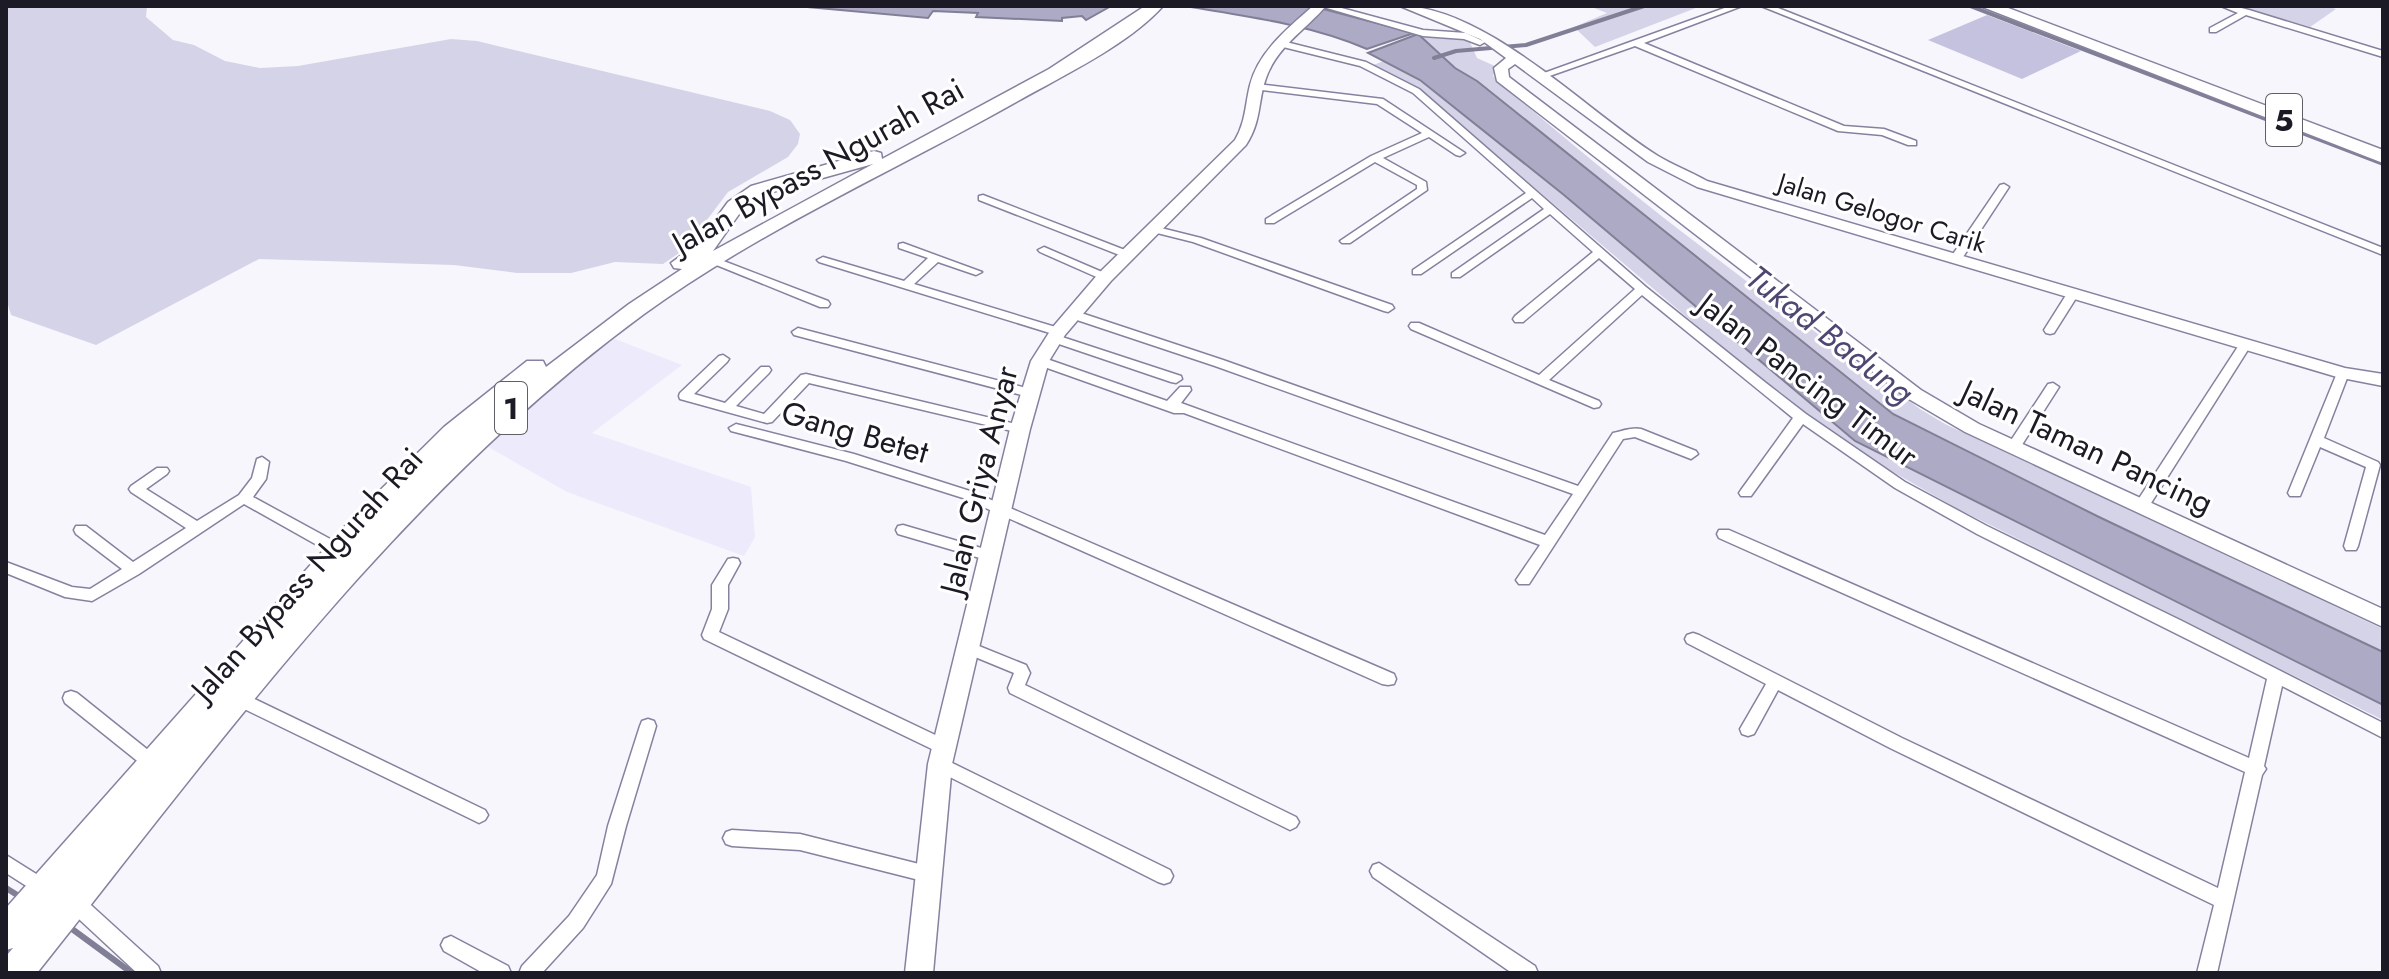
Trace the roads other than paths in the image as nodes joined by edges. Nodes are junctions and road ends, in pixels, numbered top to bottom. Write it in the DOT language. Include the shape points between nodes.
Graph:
graph roads {
  1 [pos="1320,6"];
  2 [pos="1406,6"];
  3 [pos="1738,6"];
  4 [pos="1765,6"];
  5 [pos="1988,6"];
  6 [pos="2012,6"];
  7 [pos="2225,6"];
  8 [pos="1144,8"];
  9 [pos="2246,12"];
  10 [pos="2213,30"];
  11 [pos="1480,42"];
  12 [pos="1637,43"];
  13 [pos="1282,44"];
  14 [pos="1368,54"];
  15 [pos="2383,54"];
  16 [pos="1513,59"];
  17 [pos="1352,60"];
  18 [pos="2167,62"];
  19 [pos="2148,69"];
  20 [pos="1538,77"];
  21 [pos="1257,87"];
  22 [pos="1428,134"];
  23 [pos="2383,141"];
  24 [pos="1912,143"];
  25 [pos="1460,153"];
  26 [pos="2383,157"];
  27 [pos="1375,158"];
  28 [pos="884,167"];
  29 [pos="816,176"];
  30 [pos="2004,187"];
  31 [pos="1533,193"];
  32 [pos="983,198"];
  33 [pos="1551,209"];
  34 [pos="1270,221"];
  35 [pos="1153,229"];
  36 [pos="1346,241"];
  37 [pos="903,246"];
  38 [pos="1044,250"];
  39 [pos="1599,252"];
  40 [pos="2383,252"];
  41 [pos="1126,254"];
  42 [pos="936,257"];
  43 [pos="713,260"];
  44 [pos="823,260"];
  45 [pos="1955,260"];
  46 [pos="976,272"];
  47 [pos="1417,272"];
  48 [pos="1456,275"];
  49 [pos="1105,277"];
  50 [pos="905,286"];
  51 [pos="1642,289"];
  52 [pos="2072,295"];
  53 [pos="824,304"];
  54 [pos="1388,308"];
  55 [pos="1072,314"];
  56 [pos="1519,319"];
  57 [pos="1415,326"];
  58 [pos="2050,330"];
  59 [pos="798,332"];
  60 [pos="1056,335"];
  61 [pos="2245,345"];
  62 [pos="723,359"];
  63 [pos="1040,361"];
  64 [pos="765,370"];
  65 [pos="2343,373"];
  66 [pos="2383,380"];
  67 [pos="1540,381"];
  68 [pos="2053,387"];
  69 [pos="1029,393"];
  70 [pos="1594,404"];
  71 [pos="727,408"];
  72 [pos="1801,417"];
  73 [pos="736,428"];
  74 [pos="1020,429"];
  75 [pos="1230,429"];
  76 [pos="2316,440"];
  77 [pos="2013,448"];
  78 [pos="1691,454"];
  79 [pos="262,462"];
  80 [pos="162,471"];
  81 [pos="1581,492"];
  82 [pos="1746,493"];
  83 [pos="2295,493"];
  84 [pos="244,498"];
  85 [pos="2141,507"];
  86 [pos="1003,510"];
  87 [pos="197,528"];
  88 [pos="81,530"];
  89 [pos="903,530"];
  90 [pos="1724,534"];
  91 [pos="1548,542"];
  92 [pos="2351,546"];
  93 [pos="338,550"];
  94 [pos="990,556"];
  95 [pos="733,563"];
  96 [pos="6,567"];
  97 [pos="134,570"];
  98 [pos="1524,580"];
  99 [pos="2383,619"];
  100 [pos="1693,639"];
  101 [pos="969,648"];
  102 [pos="2276,677"];
  103 [pos="1388,679"];
  104 [pos="1776,680"];
  105 [pos="71,698"];
  106 [pos="240,699"];
  107 [pos="648,726"];
  108 [pos="1748,729"];
  109 [pos="2383,731"];
  110 [pos="942,756"];
  111 [pos="152,763"];
  112 [pos="2257,769"];
  113 [pos="107,814"];
  114 [pos="479,815"];
  115 [pos="141,818"];
  116 [pos="1290,822"];
  117 [pos="732,838"];
  118 [pos="6,863"];
  119 [pos="1379,871"];
  120 [pos="927,874"];
  121 [pos="1164,876"];
  122 [pos="42,888"];
  123 [pos="2223,900"];
  124 [pos="74,902"];
  125 [pos="6,934"];
  126 [pos="451,945"];
  127 [pos="15,973"];
  128 [pos="151,973"];
  129 [pos="501,973"];
  130 [pos="529,973"];
  131 [pos="919,973"];
  132 [pos="1528,973"];
  133 [pos="2207,973"];
  1 -- 11 [label="street"];
  1 -- 13 [label="street, Jalan Griya Anyar"];
  2 -- 16 [label="street, Jalan Gelogor Carik" via="1473,30"];
  3 -- 12 [label="street"];
  4 -- 40 [label="street"];
  5 -- 19 [label="highway, 5"];
  6 -- 18 [label="highway, 5"];
  7 -- 9 [label="street"];
  8 -- 28 [label="highway, Jalan Bypass Ngurah Rai / 1" via="1079,59"];
  8 -- 29 [label="highway, Jalan Bypass Ngurah Rai / 1" via="934,128 862,162"];
  9 -- 10 [label="street"];
  9 -- 15 [label="street"];
  12 -- 20 [label="street"];
  12 -- 24 [label="street" via="1842,129 1884,132"];
  13 -- 17 [label="street, Jalan Pancing Timur"];
  13 -- 21 [label="street, Jalan Griya Anyar" via="1265,64"];
  14 -- 17 [label="street"];
  16 -- 20 [label="street, Jalan Gelogor Carik"];
  16 -- 77 [label="street, Jalan Taman Pancing" via="1500,72 1512,86 1886,375"];
  17 -- 31 [label="street, Jalan Pancing Timur" via="1416,91"];
  18 -- 19 [label="highway"];
  18 -- 23 [label="highway, 5"];
  19 -- 26 [label="highway, 5"];
  20 -- 45 [label="street, Jalan Gelogor Carik" via="1684,177"];
  21 -- 22 [label="street" via="1374,99"];
  21 -- 35 [label="street, Jalan Griya Anyar" via="1254,119 1241,142"];
  22 -- 25 [label="street"];
  22 -- 27 [label="street"];
  27 -- 34 [label="street"];
  27 -- 36 [label="street" via="1422,184 1422,190"];
  28 -- 29 [label="highway" via="790,203 774,200 781,191"];
  28 -- 43 [label="highway, Jalan Bypass Ngurah Rai / 1"];
  29 -- 93 [label="highway, Jalan Bypass Ngurah Rai / 1" via="769,185 741,201 700,251 552,352 453,433"];
  30 -- 45 [label="street"];
  31 -- 33 [label="street, Jalan Pancing Timur"];
  31 -- 47 [label="street"];
  32 -- 41 [label="street"];
  33 -- 39 [label="street, Jalan Pancing Timur"];
  33 -- 48 [label="street"];
  35 -- 41 [label="street, Jalan Griya Anyar"];
  35 -- 54 [label="street"];
  37 -- 42 [label="street"];
  38 -- 49 [label="street"];
  39 -- 51 [label="street, Jalan Pancing Timur"];
  39 -- 56 [label="street"];
  41 -- 49 [label="street, Jalan Griya Anyar"];
  42 -- 46 [label="street"];
  42 -- 50 [label="street"];
  43 -- 53 [label="street"];
  43 -- 106 [label="highway, Jalan Bypass Ngurah Rai / 1" via="566,361 479,435 390,522"];
  44 -- 50 [label="street"];
  45 -- 52 [label="street, Jalan Gelogor Carik"];
  49 -- 55 [label="street, Jalan Griya Anyar"];
  50 -- 60 [label="street"];
  51 -- 67 [label="street"];
  51 -- 72 [label="street, Jalan Pancing Timur"];
  52 -- 58 [label="street"];
  52 -- 61 [label="street, Jalan Gelogor Carik"];
  55 -- 60 [label="street, Jalan Griya Anyar"];
  55 -- 81 [label="street"];
  57 -- 67 [label="street"];
  59 -- 69 [label="street"];
  60 -- 63 [label="street, Jalan Griya Anyar"];
  60 -- 91 [label="street" via="1181,384 1172,404"];
  61 -- 65 [label="street, Jalan Gelogor Carik"];
  61 -- 85 [label="street"];
  62 -- 71 [label="street" via="685,396"];
  63 -- 69 [label="street, Jalan Griya Anyar"];
  63 -- 75 [label="street"];
  64 -- 71 [label="street"];
  65 -- 66 [label="street, Jalan Gelogor Carik"];
  65 -- 76 [label="street"];
  67 -- 70 [label="street"];
  68 -- 77 [label="street"];
  69 -- 74 [label="street, Jalan Griya Anyar"];
  71 -- 74 [label="street" via="767,419 806,378"];
  72 -- 82 [label="street"];
  72 -- 102 [label="street, Jalan Pancing Timur" via="1900,485 1982,530"];
  73 -- 86 [label="street, Gang Betet" via="863,461"];
  74 -- 86 [label="street, Jalan Griya Anyar"];
  76 -- 83 [label="street"];
  76 -- 92 [label="street" via="2373,465"];
  77 -- 85 [label="street, Jalan Taman Pancing"];
  78 -- 81 [label="street" via="1636,432 1623,433"];
  79 -- 84 [label="street" via="259,479"];
  80 -- 87 [label="street" via="136,489"];
  81 -- 91 [label="street"];
  84 -- 87 [label="street"];
  84 -- 93 [label="street"];
  85 -- 99 [label="street, Jalan Taman Pancing"];
  86 -- 94 [label="street, Jalan Griya Anyar"];
  86 -- 103 [label="street, Gang Betet"];
  87 -- 97 [label="street"];
  88 -- 97 [label="street"];
  89 -- 94 [label="street"];
  90 -- 112 [label="street"];
  91 -- 98 [label="street"];
  93 -- 111 [label="highway, Jalan Bypass Ngurah Rai / 1"];
  94 -- 101 [label="street, Jalan Griya Anyar"];
  95 -- 110 [label="street" via="720,585 712,636"];
  96 -- 97 [label="street" via="83,596"];
  100 -- 104 [label="street"];
  101 -- 110 [label="street, Jalan Griya Anyar"];
  101 -- 116 [label="street" via="1022,671 1016,688"];
  102 -- 109 [label="street, Jalan Pancing Timur"];
  102 -- 112 [label="street"];
  104 -- 108 [label="street"];
  104 -- 123 [label="street"];
  105 -- 111 [label="street"];
  106 -- 114 [label="street"];
  106 -- 115 [label="highway, Jalan Bypass Ngurah Rai / 1"];
  107 -- 130 [label="street" via="605,878 576,922"];
  110 -- 120 [label="street, Jalan Griya Anyar"];
  110 -- 121 [label="street"];
  111 -- 113 [label="highway, Jalan Bypass Ngurah Rai / 1"];
  112 -- 123 [label="street"];
  113 -- 115 [label="highway"];
  113 -- 122 [label="highway, Jalan Bypass Ngurah Rai / 1"];
  115 -- 124 [label="highway, Jalan Bypass Ngurah Rai / 1"];
  117 -- 120 [label="street" via="800,842"];
  118 -- 122 [label="street"];
  119 -- 132 [label="street"];
  120 -- 131 [label="street, Jalan Griya Anyar"];
  122 -- 125 [label="highway, Jalan Bypass Ngurah Rai / 1"];
  123 -- 133 [label="street"];
  124 -- 127 [label="highway, Jalan Bypass Ngurah Rai / 1"];
  124 -- 128 [label="street"];
  126 -- 129 [label="street"];
}
